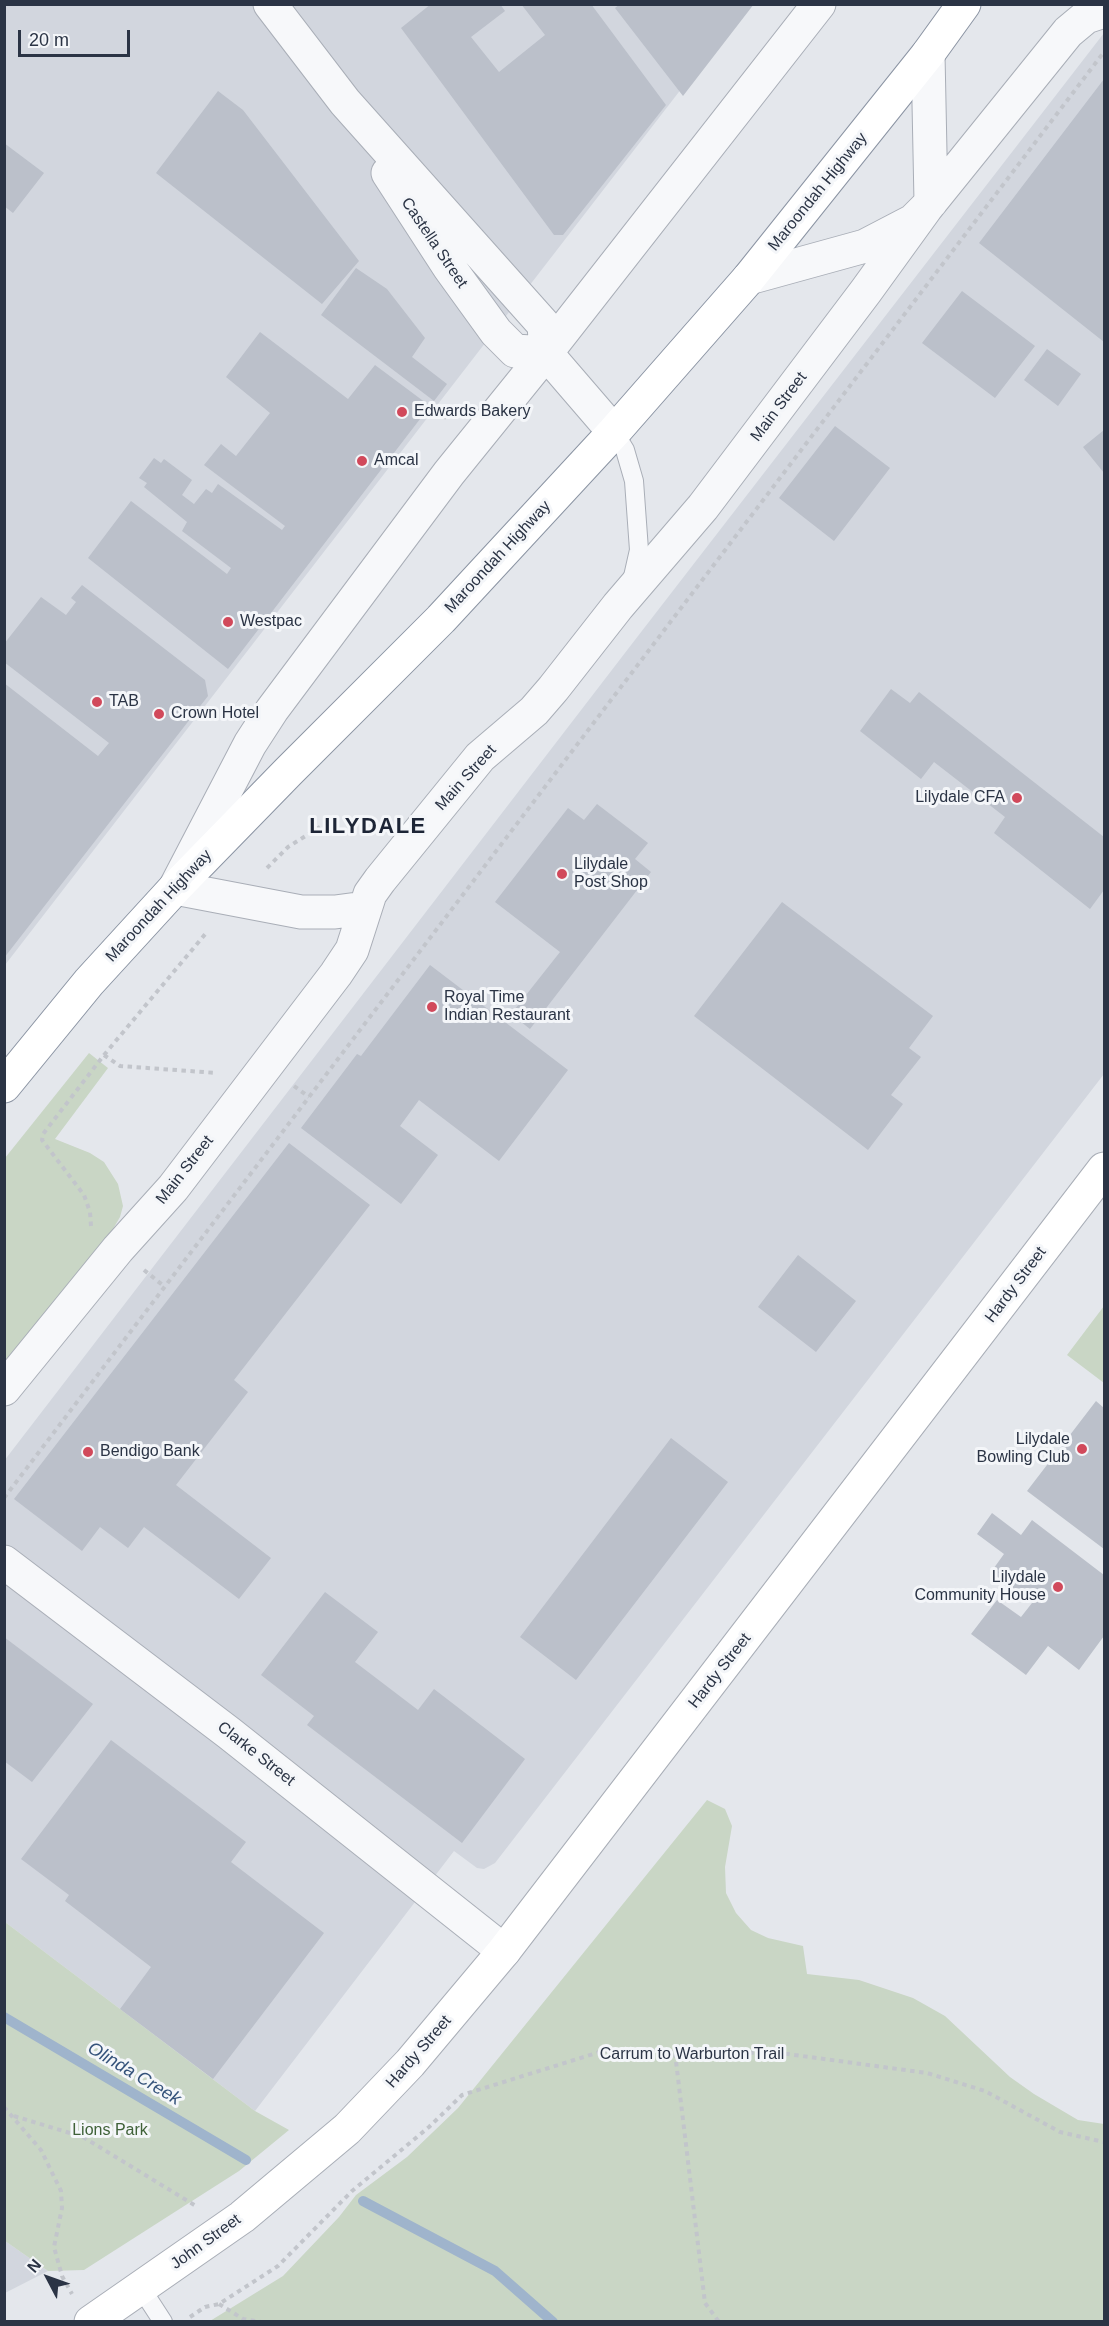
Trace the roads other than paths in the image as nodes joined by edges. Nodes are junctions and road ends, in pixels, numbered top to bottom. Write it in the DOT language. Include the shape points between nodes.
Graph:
graph roads {
  1 [pos="270,4"];
  2 [pos="819,4"];
  3 [pos="964,4"];
  4 [pos="1104,11"];
  5 [pos="928,54"];
  6 [pos="929,205"];
  7 [pos="750,278"];
  8 [pos="546,353"];
  9 [pos="614,432"];
  10 [pos="618,606"];
  11 [pos="175,888"];
  12 [pos="365,908"];
  13 [pos="4,1086"];
  14 [pos="1104,1169"];
  15 [pos="4,1389"];
  16 [pos="4,1562"];
  17 [pos="504,1951"];
  18 [pos="316,2156"];
  19 [pos="141,2288"];
  20 [pos="91,2322"];
  21 [pos="163,2322"];
  1 -- 8 [label="street, Castella Street" via="345,102 544,325"];
  2 -- 8 [label="street"];
  3 -- 5 [label="main road, Maroondah Highway"];
  4 -- 6 [label="street" via="1086,16 1068,32"];
  5 -- 6 [label="street"];
  5 -- 7 [label="main road, Maroondah Highway"];
  6 -- 7 [label="street" via="908,225 865,246"];
  6 -- 10 [label="street, Main Street" via="703,507"];
  7 -- 9 [label="main road, Maroondah Highway"];
  8 -- 9 [label="street"];
  8 -- 11 [label="street" via="449,473 272,711 250,744"];
  9 -- 10 [label="lane" via="625,450 634,481 639,550 632,582"];
  9 -- 11 [label="main road, Maroondah Highway" via="441,619"];
  10 -- 12 [label="street, Main Street" via="534,711 465,774 380,880"];
  11 -- 12 [label="street" via="314,913"];
  11 -- 13 [label="main road, Maroondah Highway" via="89,982"];
  12 -- 15 [label="street, Main Street" via="346,959 173,1188"];
  14 -- 17 [label="main road, Hardy Street"];
  16 -- 17 [label="street, Clarke Street" via="238,1740"];
  17 -- 18 [label="main road, Hardy Street" via="374,2102"];
  18 -- 19 [label="main road, John Street" via="242,2217"];
  19 -- 20 [label="main road, John Street"];
  19 -- 21 [label="lane"];
}
